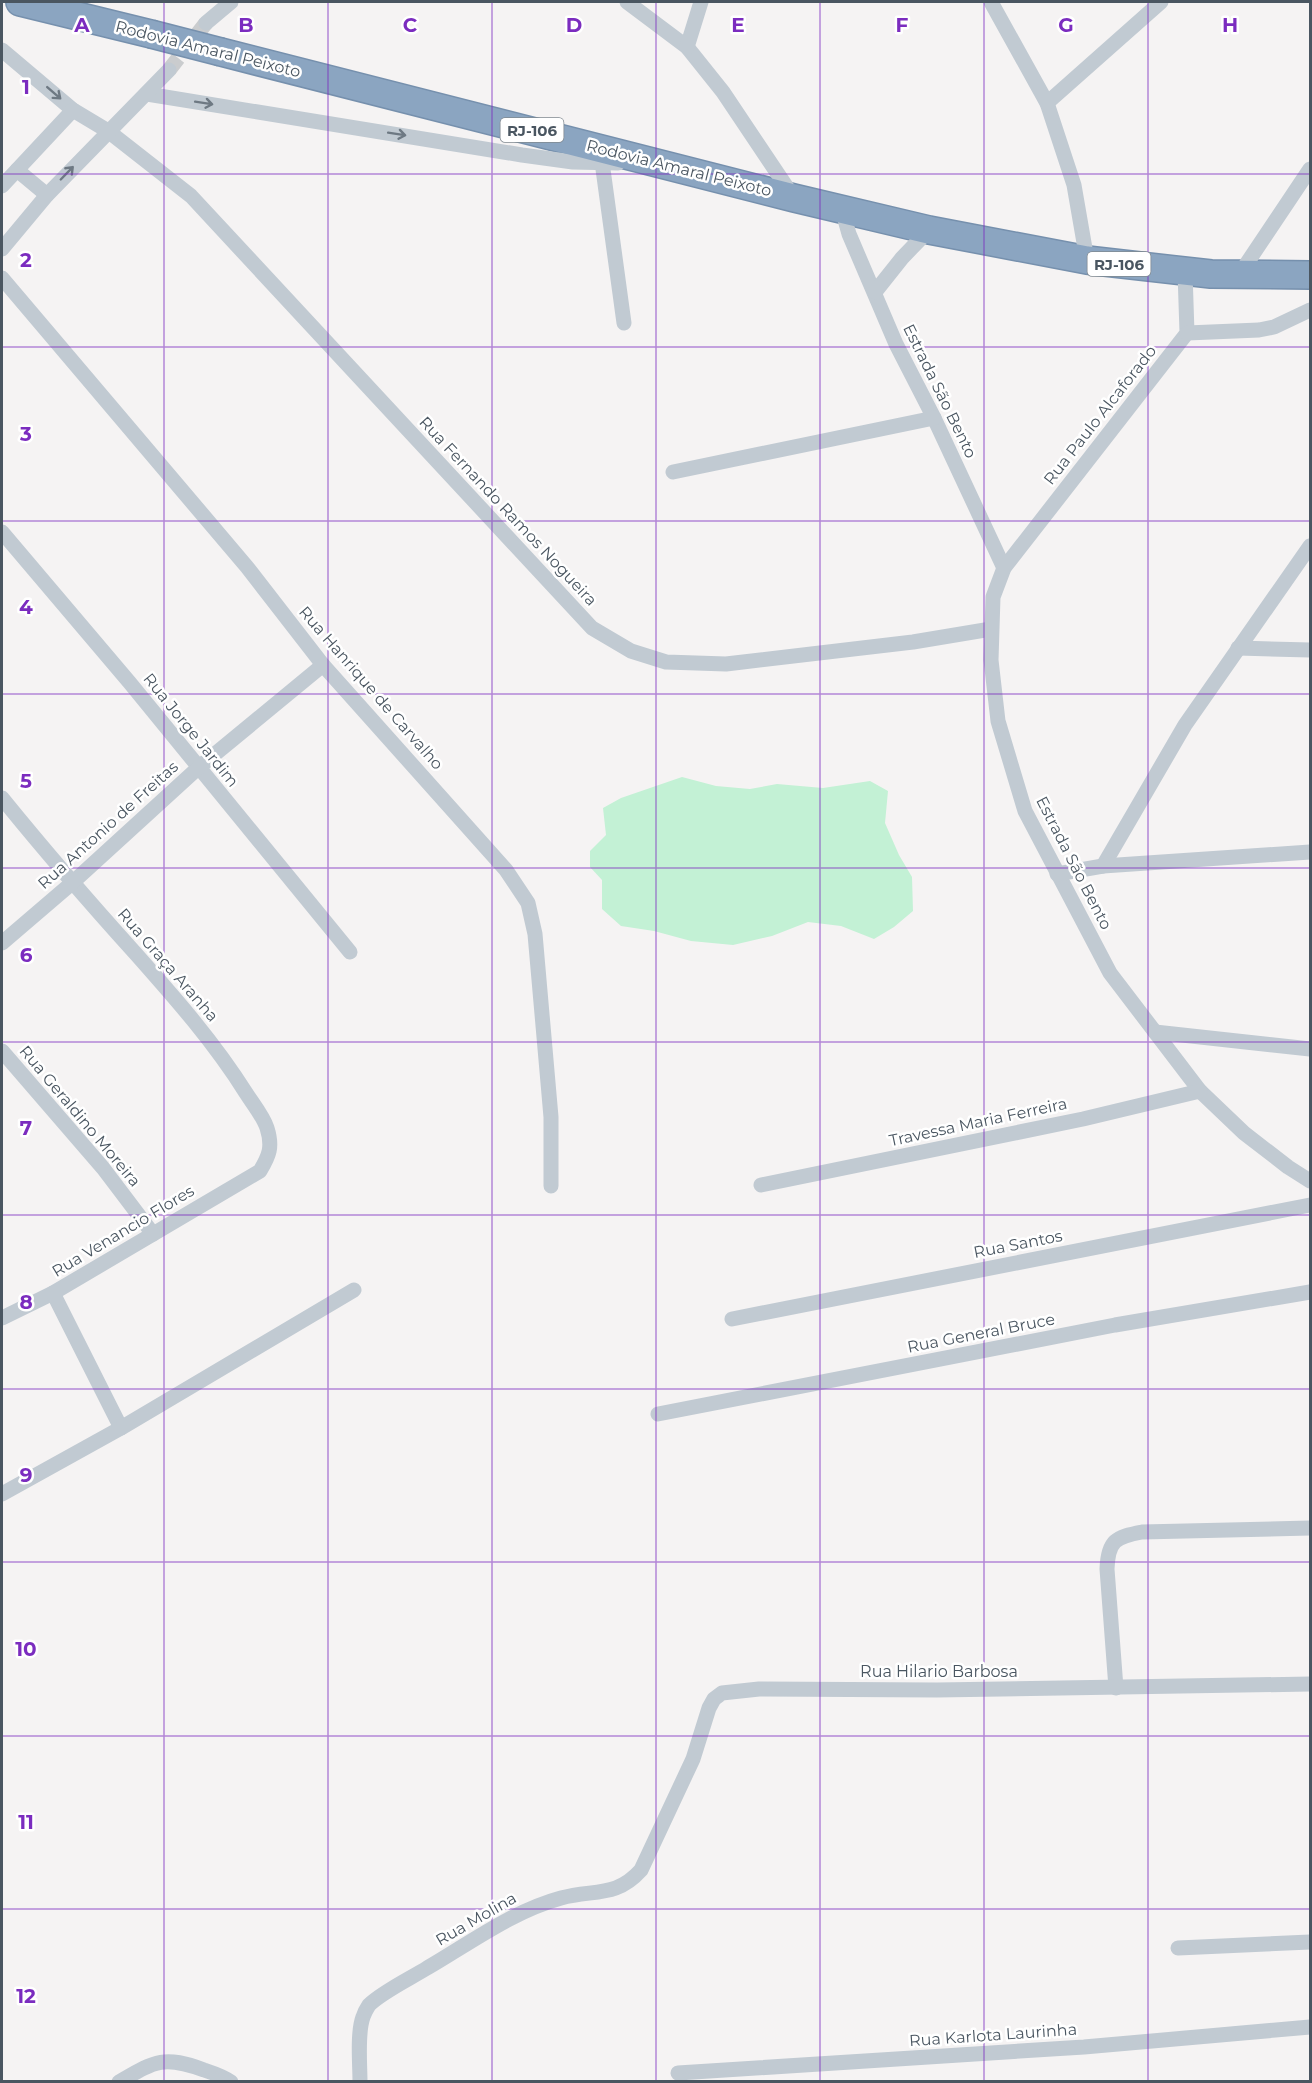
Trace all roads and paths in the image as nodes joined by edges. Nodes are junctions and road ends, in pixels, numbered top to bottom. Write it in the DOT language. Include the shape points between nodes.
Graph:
graph roads {
  1 [pos="20,2"];
  2 [pos="231,2"];
  3 [pos="627,2"];
  4 [pos="701,2"];
  5 [pos="992,2"];
  6 [pos="1161,2"];
  7 [pos="90,11"];
  8 [pos="206,23"];
  9 [pos="687,47"];
  10 [pos="2,50"];
  11 [pos="169,70"];
  12 [pos="147,94"];
  13 [pos="1047,103"];
  14 [pos="73,110"];
  15 [pos="108,131"];
  16 [pos="602,162"];
  17 [pos="675,166"];
  18 [pos="1311,169"];
  19 [pos="17,170"];
  20 [pos="2,186"];
  21 [pos="47,195"];
  22 [pos="794,198"];
  23 [pos="842,209"];
  24 [pos="929,230"];
  25 [pos="2,249"];
  26 [pos="1087,260"];
  27 [pos="1185,272"];
  28 [pos="1239,275"];
  29 [pos="1311,275"];
  30 [pos="2,278"];
  31 [pos="875,292"];
  32 [pos="1311,310"];
  33 [pos="624,323"];
  34 [pos="1187,333"];
  35 [pos="934,418"];
  36 [pos="673,472"];
  37 [pos="2,532"];
  38 [pos="1311,546"];
  39 [pos="1004,568"];
  40 [pos="991,629"];
  41 [pos="1238,648"];
  42 [pos="1311,650"];
  43 [pos="323,665"];
  44 [pos="198,768"];
  45 [pos="2,798"];
  46 [pos="1311,852"];
  47 [pos="1103,866"];
  48 [pos="1057,874"];
  49 [pos="72,883"];
  50 [pos="2,943"];
  51 [pos="350,952"];
  52 [pos="1155,1032"];
  53 [pos="1311,1049"];
  54 [pos="2,1051"];
  55 [pos="1200,1091"];
  56 [pos="260,1171"];
  57 [pos="1311,1181"];
  58 [pos="761,1185"];
  59 [pos="551,1186"];
  60 [pos="1311,1205"];
  61 [pos="153,1234"];
  62 [pos="354,1290"];
  63 [pos="1311,1292"];
  64 [pos="53,1293"];
  65 [pos="3,1315"];
  66 [pos="732,1319"];
  67 [pos="658,1414"];
  68 [pos="121,1428"];
  69 [pos="2,1494"];
  70 [pos="1311,1528"];
  71 [pos="1311,1684"];
  72 [pos="1116,1688"];
  73 [pos="660,1832"];
  74 [pos="1311,1942"];
  75 [pos="1178,1948"];
  76 [pos="1311,2027"];
  77 [pos="678,2073"];
  78 [pos="119,2082"];
  79 [pos="231,2082"];
  80 [pos="360,2082"];
  1 -- 7 [label="highway, Rodovia Amaral Peixoto / RJ-106"];
  2 -- 8 [label="street"];
  3 -- 9 [label="street"];
  4 -- 9 [label="street"];
  5 -- 13 [label="street"];
  6 -- 13 [label="street"];
  7 -- 17 [label="highway, Rodovia Amaral Peixoto / RJ-106, bridge" via="151,34"];
  9 -- 22 [label="street" via="723,92"];
  10 -- 14 [label="street, Rua Fernando Ramos Nogueira, one-way"];
  11 -- 12 [label="street"];
  12 -- 15 [label="street"];
  12 -- 16 [label="street, one-way" via="522,155"];
  13 -- 26 [label="street" via="1074,184"];
  14 -- 15 [label="street, Rua Fernando Ramos Nogueira"];
  14 -- 19 [label="street"];
  21 -- 15 [label="street, one-way"];
  15 -- 40 [label="street, Rua Fernando Ramos Nogueira" via="191,196 592,628 631,651 666,662 726,664"];
  16 -- 17 [label="street"];
  16 -- 33 [label="street"];
  17 -- 22 [label="highway, Rodovia Amaral Peixoto / RJ-106"];
  18 -- 28 [label="street"];
  19 -- 20 [label="street"];
  19 -- 21 [label="street"];
  21 -- 25 [label="street"];
  22 -- 23 [label="highway, Rodovia Amaral Peixoto / RJ-106"];
  23 -- 24 [label="highway, Rodovia Amaral Peixoto / RJ-106"];
  23 -- 31 [label="street, Estrada São Bento"];
  24 -- 26 [label="highway, Rodovia Amaral Peixoto / RJ-106"];
  24 -- 31 [label="street"];
  26 -- 27 [label="highway, Rodovia Amaral Peixoto / RJ-106"];
  27 -- 28 [label="highway, Rodovia Amaral Peixoto / RJ-106"];
  27 -- 34 [label="street"];
  28 -- 29 [label="highway, Rodovia Amaral Peixoto / RJ-106"];
  30 -- 43 [label="street, Rua Hanrique de Carvalho" via="232,549"];
  31 -- 35 [label="street, Estrada São Bento" via="896,344"];
  32 -- 34 [label="street" via="1259,330"];
  34 -- 39 [label="street, Rua Paulo Alcaforado"];
  35 -- 36 [label="street"];
  35 -- 39 [label="street, Estrada São Bento"];
  37 -- 44 [label="street, Rua Jorge Jardim"];
  38 -- 41 [label="street"];
  39 -- 40 [label="street, Estrada São Bento" via="993,597"];
  40 -- 48 [label="street, Estrada São Bento" via="998,721 1025,811"];
  41 -- 42 [label="street"];
  41 -- 47 [label="street" via="1185,725"];
  43 -- 44 [label="street, Rua Antonio de Freitas"];
  43 -- 59 [label="street, Rua Hanrique de Carvalho" via="506,870 528,903 535,934 549,1083"];
  44 -- 49 [label="street, Rua Antonio de Freitas"];
  44 -- 51 [label="street, Rua Jorge Jardim"];
  45 -- 49 [label="street, Rua Graça Aranha"];
  46 -- 47 [label="street"];
  47 -- 48 [label="street"];
  48 -- 52 [label="street, Estrada São Bento" via="1110,973"];
  49 -- 50 [label="street, Rua Antonio de Freitas"];
  49 -- 56 [label="street, Rua Graça Aranha" via="225,1059 267,1127 269,1155"];
  52 -- 53 [label="street"];
  52 -- 55 [label="street, Estrada São Bento"];
  54 -- 61 [label="street, Rua Geraldino Moreira" via="103,1168"];
  55 -- 57 [label="street, Estrada São Bento" via="1244,1133"];
  55 -- 58 [label="street, Travessa Maria Ferreira"];
  56 -- 61 [label="street, Rua Venancio Flores"];
  60 -- 66 [label="street, Rua Santos"];
  61 -- 64 [label="street, Rua Venancio Flores"];
  62 -- 68 [label="street"];
  63 -- 67 [label="street, Rua General Bruce" via="1115,1325"];
  64 -- 65 [label="street, Rua Venancio Flores"];
  64 -- 68 [label="street"];
  68 -- 69 [label="street"];
  70 -- 72 [label="street" via="1142,1532 1120,1536 1107,1554"];
  71 -- 72 [label="street, Rua Hilario Barbosa"];
  72 -- 73 [label="street, Rua Hilario Barbosa" via="759,1689 722,1693 709,1708 693,1759"];
  73 -- 80 [label="street, Rua Molina" via="641,1870 630,1882 536,1906 369,2006 362,2018"];
  74 -- 75 [label="street"];
  76 -- 77 [label="street, Rua Karlota Laurinha" via="1084,2047"];
  78 -- 79 [label="street" via="151,2063 169,2060"];
}
